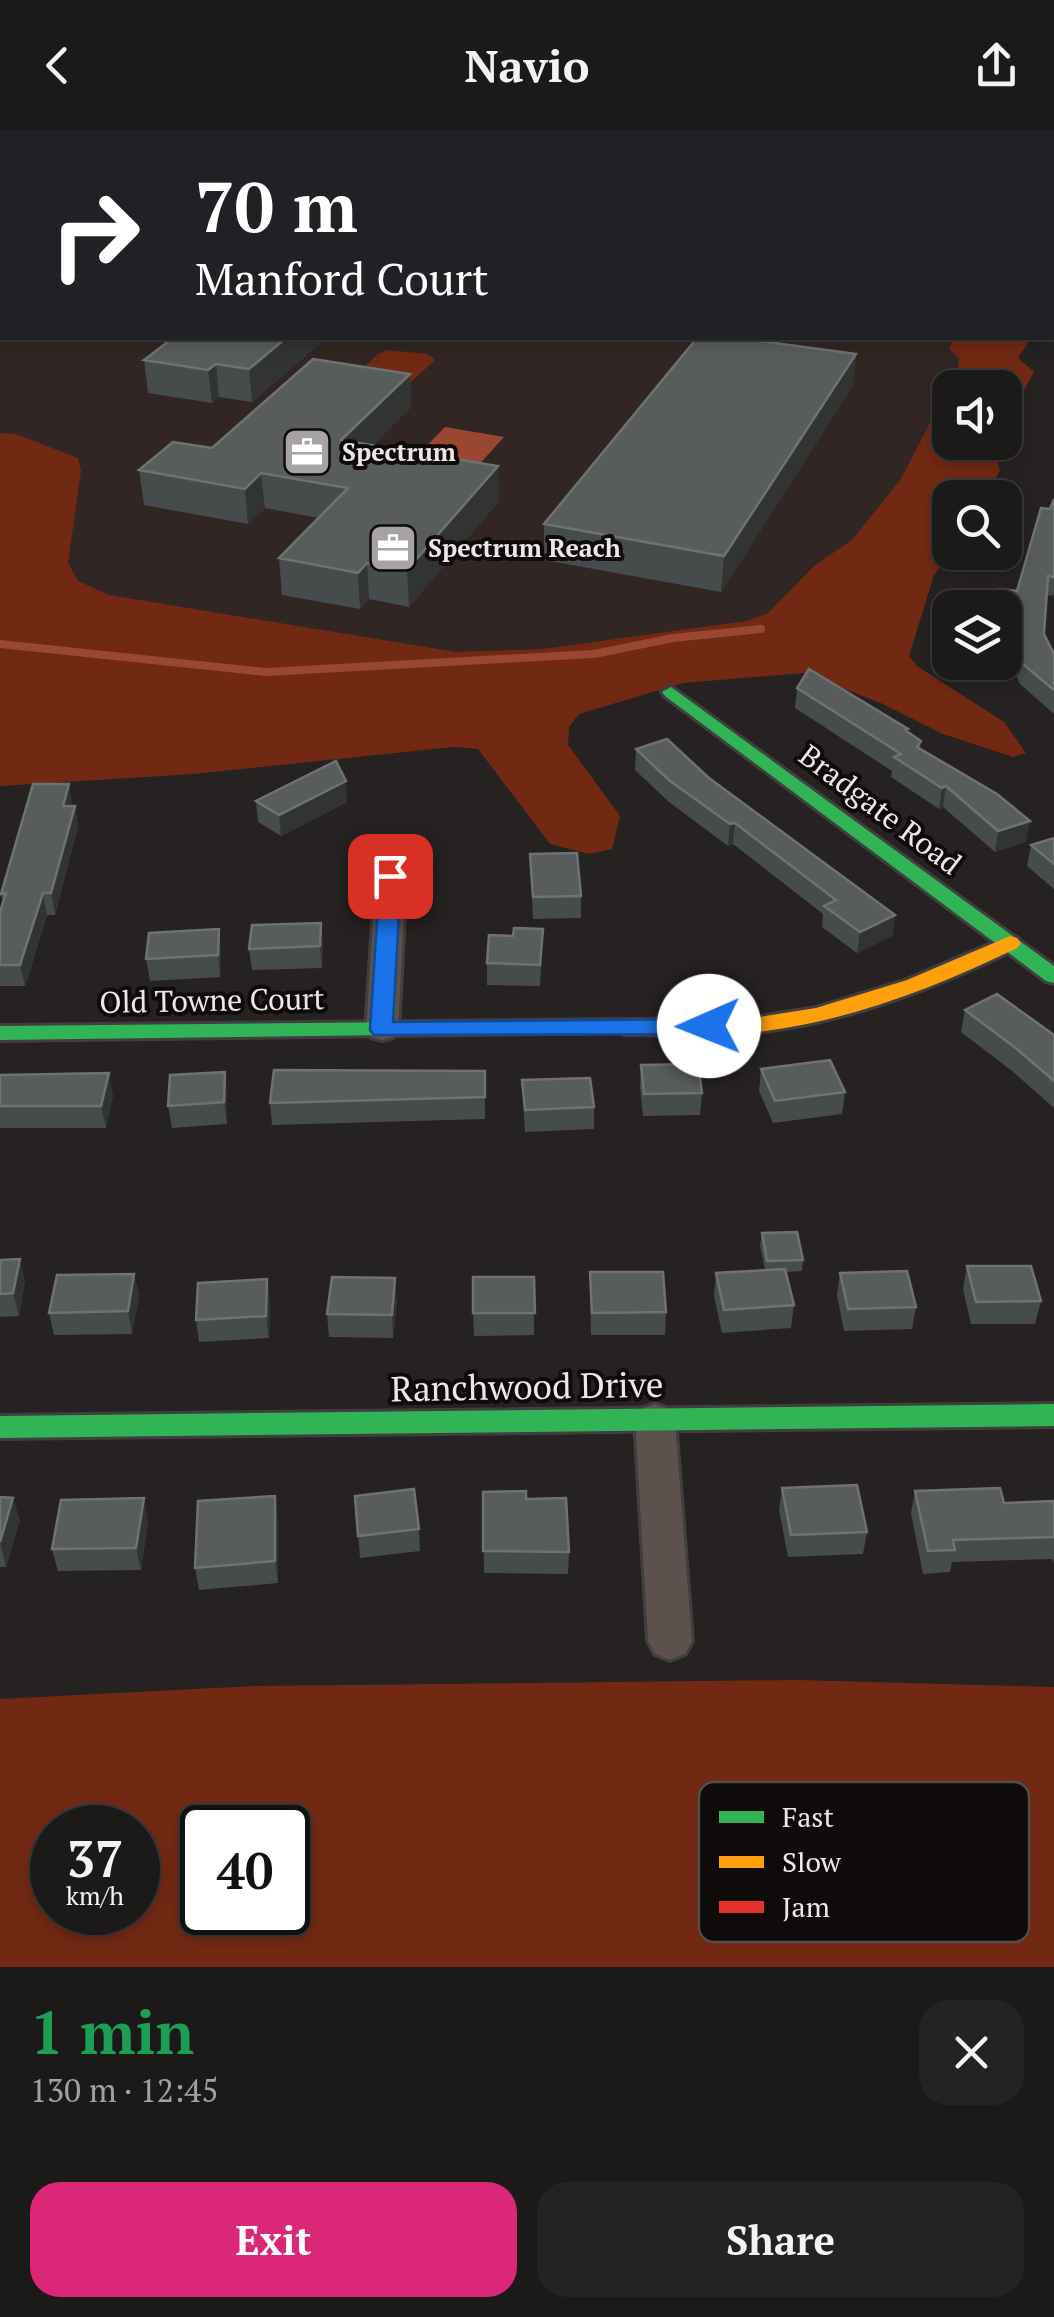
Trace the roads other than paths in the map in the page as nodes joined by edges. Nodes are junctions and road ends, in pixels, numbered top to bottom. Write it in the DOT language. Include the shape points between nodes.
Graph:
graph roads {
  1 [pos="671,692"];
  2 [pos="390,876"];
  3 [pos="1010,943"];
  4 [pos="1054,976"];
  5 [pos="382,1030"];
  6 [pos="0,1033"];
  7 [pos="1054,1415"];
  8 [pos="655,1420"];
  9 [pos="0,1427"];
  10 [pos="670,1641"];
  1 -- 3 [label="street, Bradgate Road"];
  2 -- 5 [label="street"];
  3 -- 4 [label="street, Bradgate Road"];
  3 -- 5 [label="street, Old Towne Court" via="885,1000 792,1022"];
  5 -- 6 [label="street, Old Towne Court"];
  7 -- 8 [label="street, Ranchwood Drive"];
  8 -- 9 [label="street, Ranchwood Drive"];
  8 -- 10 [label="street"];
}
